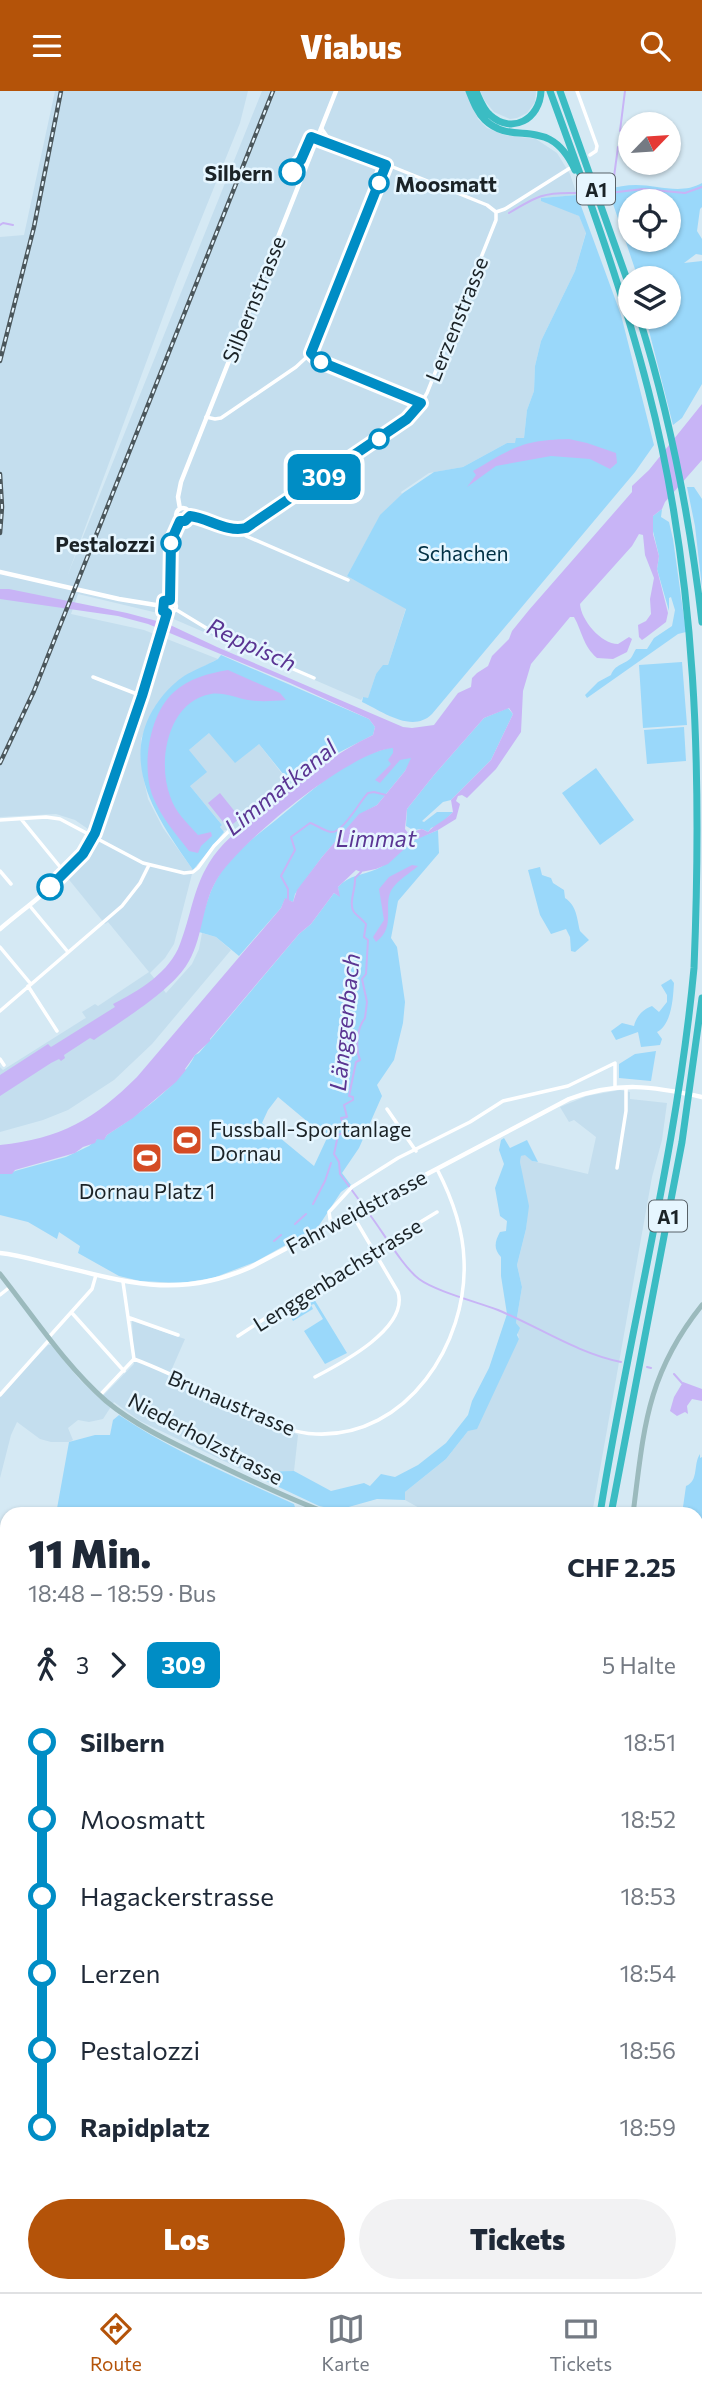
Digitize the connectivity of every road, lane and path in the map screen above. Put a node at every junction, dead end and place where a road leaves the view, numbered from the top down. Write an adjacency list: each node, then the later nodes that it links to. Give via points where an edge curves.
1 (337, 91): 8 (street, Silbernstrasse)
2 (469, 91): 13 (highway, via 490,124 542,136 562,149)
3 (541, 91): 7 (highway, via 535,113 513,124 491,116)
4 (550, 91): 13 (highway, A1)
5 (561, 91): 14 (highway, A1)
6 (577, 91): 9 (street, via 597,146)
7 (477, 92)
8 (322, 129): 10 (street, via 328,140); 18 (street, Silbernstrasse)
9 (590, 155)
10 (386, 165): 12 (street); 16 (street)
11 (570, 168): 12 (street)
12 (496, 212): 17 (street, Lerzenstrasse)
13 (601, 236): 33 (highway, A1, via 658,428 677,522 694,645)
14 (622, 266)
15 (642, 329): 29 (highway, via 686,511)
16 (311, 353): 17 (street, via 319,361); 18 (street, via 221,418)
17 (421, 403): 22 (street, Lerzenstrasse, via 371,445)
18 (206, 417): 19 (street, Silbernstrasse, via 179,489)
19 (180, 509): 20 (street); 21 (street, via 176,515)
20 (190, 516): 21 (street); 22 (street)
21 (180, 521): 25 (street, via 171,541)
22 (241, 530): 24 (street)
23 (0, 572): 26 (street)
24 (348, 580)
25 (170, 600): 26 (street); 27 (street)
26 (162, 605): 28 (street)
27 (175, 609): 28 (street); 31 (street, via 226,640)
28 (166, 616): 32 (street)
29 (702, 622)
30 (93, 677): 32 (street)
31 (314, 678)
32 (142, 696): 38 (street)
33 (701, 747): 34 (highway, A1)
34 (701, 767): 82 (highway, A1, via 699,904 683,1065)
35 (21, 819): 36 (street); 38 (street, via 60,820); 41 (street)
36 (0, 820)
37 (230, 830): 39 (street, via 193,872)
38 (93, 838): 39 (street); 41 (street)
39 (149, 865): 46 (street, via 125,903)
40 (0, 871): 42 (street)
41 (65, 873): 43 (street)
42 (11, 884)
43 (29, 905): 44 (street); 46 (street)
44 (0, 929)
45 (0, 947): 47 (street)
46 (68, 952): 47 (street)
47 (29, 985): 49 (street); 50 (street)
48 (702, 999): 83 (highway, A1, via 682,1142)
49 (0, 1011)
50 (57, 1031)
51 (0, 1059): 52 (street)
52 (4, 1065)
53 (615, 1086): 54 (street, Fahrweidstrasse); 57 (street, via 615,1063 568,1086 503,1101); 59 (street, Fahrweidstrasse, via 561,1103)
54 (626, 1086): 55 (street, Fahrweidstrasse); 58 (street)
55 (702, 1097)
56 (387, 1109): 57 (street)
57 (416, 1150): 62 (street, via 350,1188 329,1212)
58 (617, 1168)
59 (437, 1169): 61 (street, Fahrweidstrasse); 76 (street, Brunaustrasse, via 462,1237 462,1301 449,1343 428,1378 390,1413 349,1431 316,1434 288,1429)
60 (437, 1212): 63 (street, Lenggenbachstrasse)
61 (352, 1214): 62 (street, Fahrweidstrasse); 63 (street)
62 (331, 1225): 67 (street, Fahrweidstrasse, via 217,1280 166,1287)
63 (374, 1251): 74 (street, Lenggenbachstrasse); 78 (street, via 398,1292 400,1309 379,1335 352,1357)
64 (0, 1253): 66 (street, Fahrweidstrasse)
65 (0, 1274): 68 (main road, Niederholzstrasse)
66 (96, 1275): 67 (street, Fahrweidstrasse); 71 (street, via 92,1289)
67 (123, 1282): 72 (street)
68 (10, 1287): 69 (street); 75 (main road, Niederholzstrasse)
69 (0, 1295)
70 (702, 1305): 84 (main road, via 674,1344 656,1382)
71 (72, 1313): 75 (street); 77 (street)
72 (130, 1318): 73 (street); 76 (street)
73 (178, 1335)
74 (238, 1336)
75 (49, 1338): 79 (street); 80 (main road, Niederholzstrasse)
76 (134, 1359): 77 (street)
77 (124, 1371): 80 (street)
78 (315, 1377)
79 (0, 1395)
80 (100, 1395): 81 (main road, Niederholzstrasse, via 152,1432)
81 (313, 1507)
82 (601, 1507)
83 (612, 1507)
84 (634, 1507)

